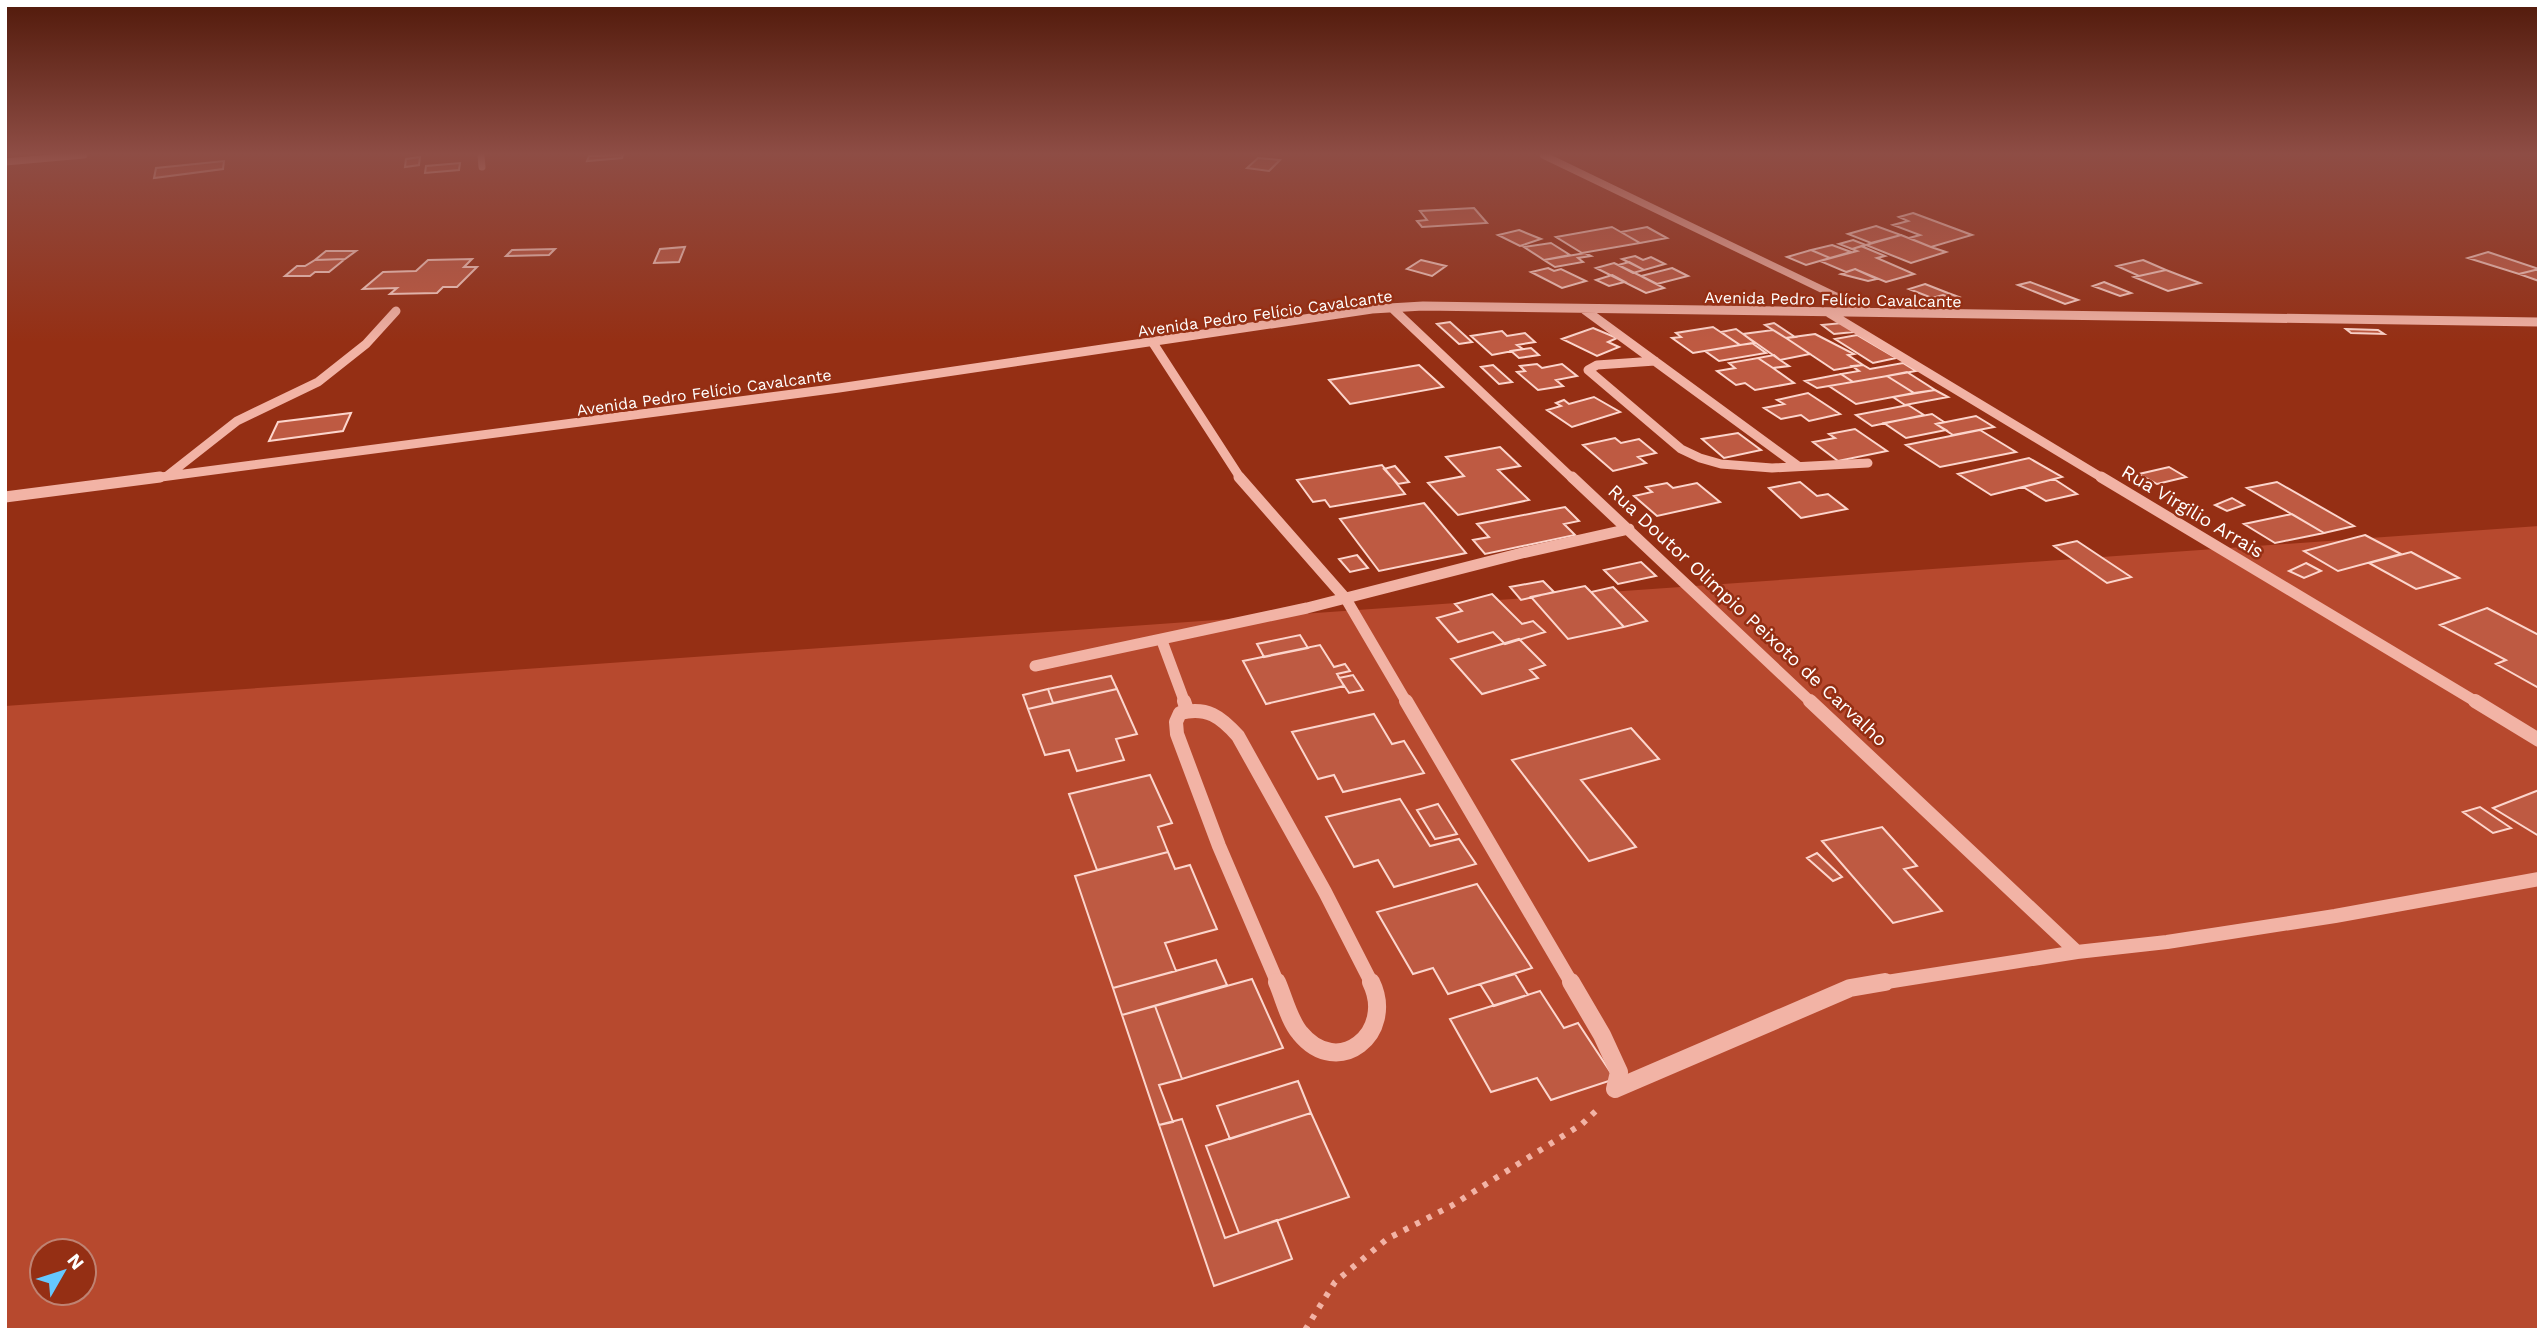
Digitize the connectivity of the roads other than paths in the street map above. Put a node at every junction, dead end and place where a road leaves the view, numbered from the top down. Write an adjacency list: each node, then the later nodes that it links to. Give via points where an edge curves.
1 (1673, 217): 6 (street)
2 (1392, 308): 3 (street, Avenida Pedro Felício Cavalcante); 8 (street, Avenida Pedro Felício Cavalcante); 14 (street, Rua Doutor Olimpio Peixoto de Carvalho)
3 (1585, 310): 5 (street, Avenida Pedro Felício Cavalcante); 9 (street)
4 (396, 311): 12 (street, via 366,344 318,382 237,421)
5 (1829, 313): 6 (street, Avenida Pedro Felício Cavalcante); 19 (street, Rua Virgilio Arrais)
6 (1874, 314): 7 (street, Avenida Pedro Felício Cavalcante)
7 (2539, 322)
8 (1153, 343): 12 (street, Avenida Pedro Felício Cavalcante); 15 (street, via 1236,472)
9 (1655, 361): 11 (street); 11 (street, via 1597,365 1588,370 1698,459 1721,466)
10 (1868, 463): 11 (street)
11 (1798, 466)
12 (167, 476): 13 (street, Avenida Pedro Felício Cavalcante)
13 (5, 497)
14 (1629, 529): 15 (street, via 1546,545); 21 (street, Rua Doutor Olimpio Peixoto de Carvalho)
15 (1346, 598): 16 (street); 21 (street, via 1602,1035 1619,1072 1615,1089 1850,988)
16 (1162, 640): 17 (street); 18 (street)
17 (1035, 666)
18 (1187, 710): 18 (street, via 1177,719 1180,743 1292,1019 1314,1047 1329,1053 1345,1052 1372,1032 1378,1015 1374,989 1232,727 1211,712)
19 (2539, 740)
20 (2539, 878): 21 (street, via 2335,916)
21 (2077, 952)

